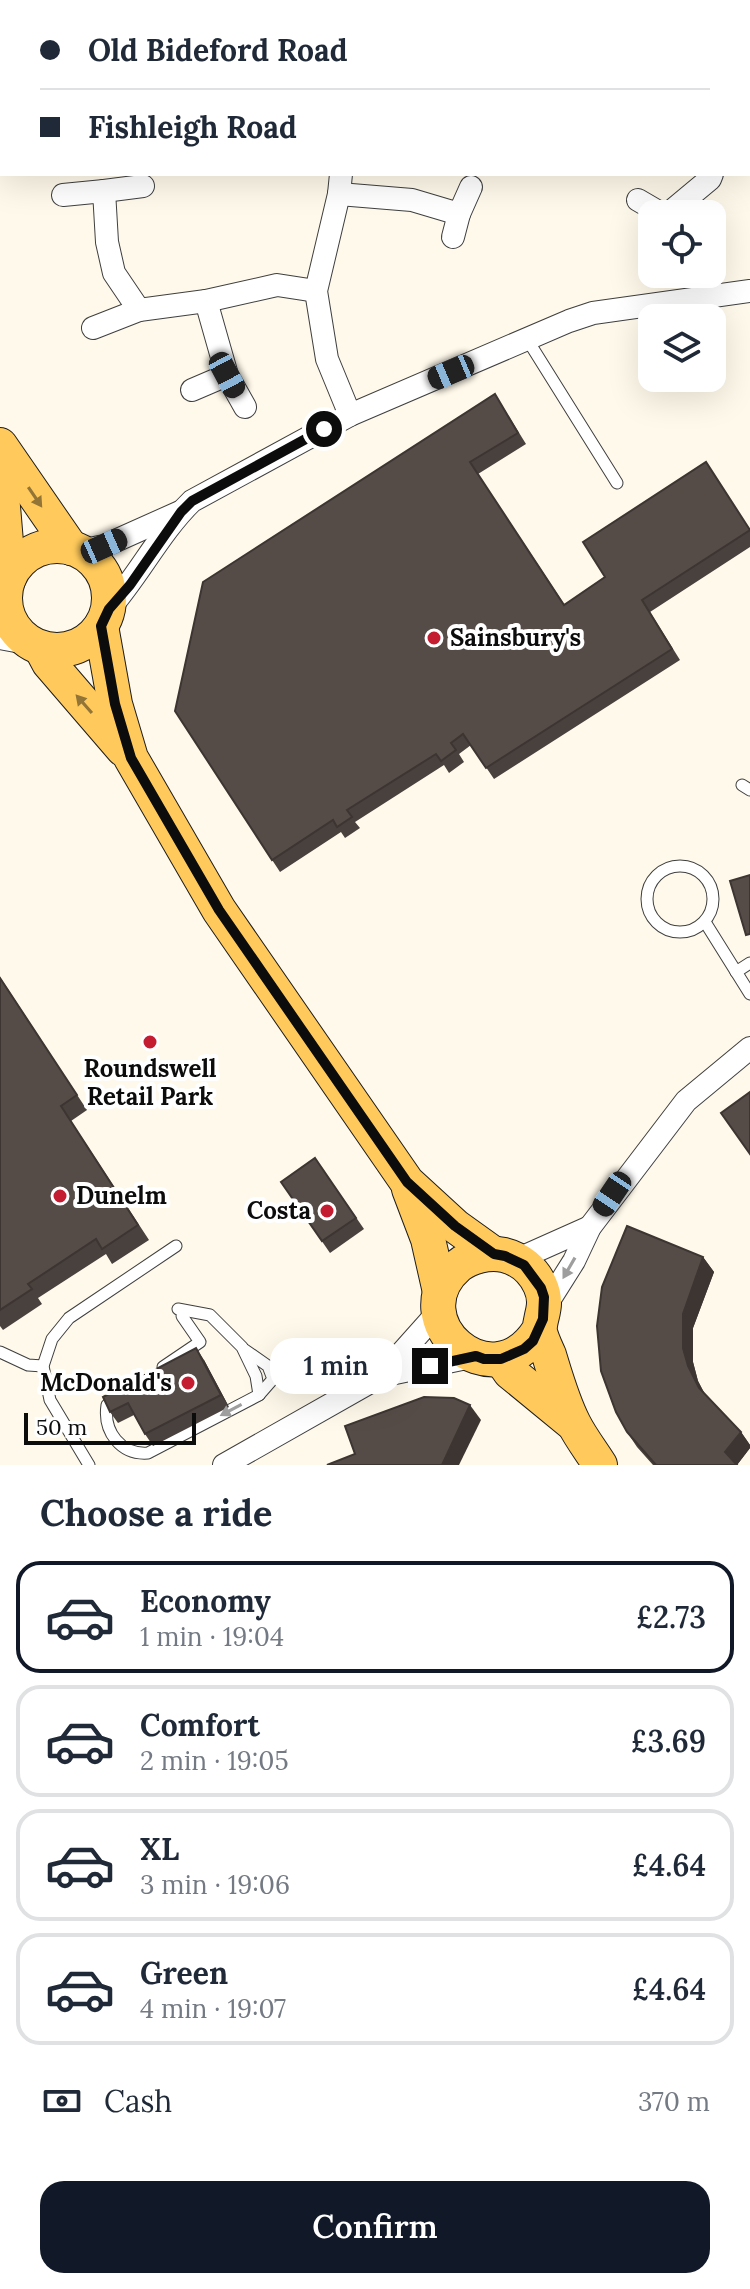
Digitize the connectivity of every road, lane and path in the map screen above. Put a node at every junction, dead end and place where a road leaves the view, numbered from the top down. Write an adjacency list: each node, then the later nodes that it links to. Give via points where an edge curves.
1 (711, 176): 7 (street)
2 (340, 184): 8 (street); 10 (street)
3 (143, 186): 5 (street)
4 (471, 187): 8 (street)
5 (104, 191): 6 (street); 13 (street, via 114,273)
6 (63, 195)
7 (685, 200)
8 (459, 214): 9 (street)
9 (453, 237)
10 (316, 291): 12 (street, via 277,285); 19 (street, via 327,359)
11 (750, 291): 15 (street, via 593,313)
12 (206, 301): 13 (street); 16 (street)
13 (139, 310): 14 (street)
14 (93, 328)
15 (527, 339): 19 (street); 22 (lane)
16 (227, 375): 17 (street); 18 (street)
17 (192, 390)
18 (245, 407)
19 (350, 415): 23 (street, via 192,501)
20 (0, 445): 24 (main road, one-way to 24)
21 (0, 471): 25 (main road)
22 (617, 483)
23 (181, 512): 24 (street, via 104,546); 26 (street)
24 (76, 549): 25 (main road, via 52,546 34,551); 26 (main road, via 100,569 109,588)
25 (6, 582): 27 (main road, via 7,614)
26 (105, 617): 27 (main road, via 90,639 75,647 58,650); 28 (main road, via 115,704)
27 (23, 641): 28 (main road, one-way to 27, via 49,663)
28 (131, 758): 34 (main road, via 227,921)
29 (705, 922): 29 (lane, via 681,932 657,923 646,900 655,876 679,865 703,874 714,897); 31 (lane)
30 (750, 963): 31 (lane)
31 (736, 972): 32 (lane)
32 (750, 994)
33 (750, 1048): 35 (street, via 686,1101)
34 (407, 1182): 37 (main road, via 455,1226); 38 (main road, via 428,1239)
35 (590, 1227): 37 (street); 39 (street, one-way to 39)
36 (176, 1246): 42 (lane, via 69,1318 52,1339)
37 (505, 1257): 38 (main road, via 477,1256 461,1264 448,1276); 39 (main road, via 537,1279)
38 (440, 1302): 41 (main road, via 444,1330 453,1344 467,1354); 44 (street)
39 (542, 1318): 41 (main road, via 524,1349); 46 (main road)
40 (0, 1352): 42 (lane)
41 (489, 1358): 44 (street); 46 (main road)
42 (43, 1366): 47 (lane, via 50,1400)
43 (154, 1373): 45 (lane, one-way to 45, via 200,1342 180,1313 210,1315 242,1347 259,1395 137,1454 121,1448 106,1413 107,1405)
44 (381, 1376): 48 (street)
45 (131, 1389)
46 (574, 1425): 49 (main road)
47 (89, 1465)
48 (226, 1465)
49 (600, 1465)

